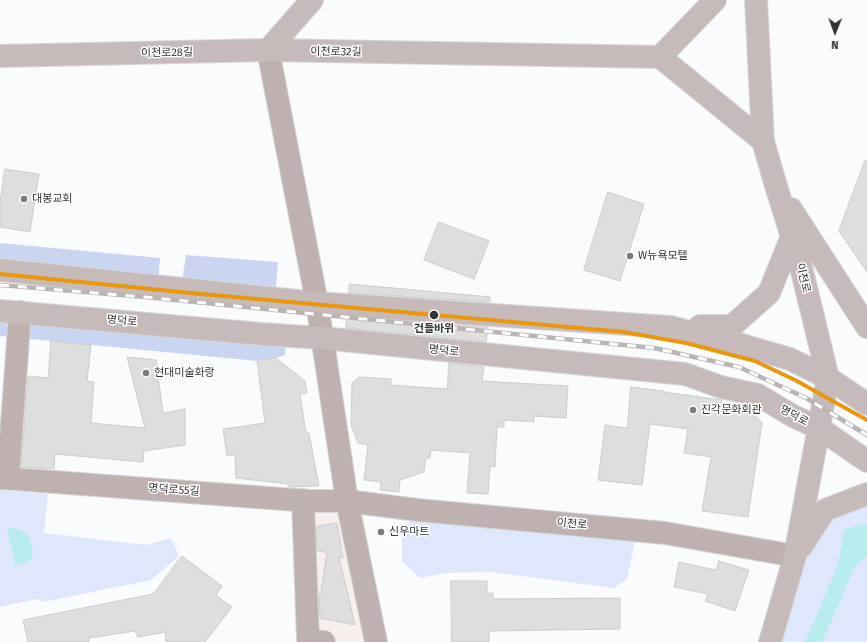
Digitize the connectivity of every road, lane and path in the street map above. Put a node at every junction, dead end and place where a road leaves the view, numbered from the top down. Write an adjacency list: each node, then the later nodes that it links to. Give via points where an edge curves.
1 (312, 0): 4 (main road)
2 (715, 0): 6 (main road)
3 (756, 0): 7 (main road, 이천로)
4 (268, 50): 5 (main road, 이천로28길); 6 (main road, 이천로32길); 11 (street)
5 (0, 56)
6 (660, 57): 7 (main road)
7 (763, 141): 8 (main road, 이천로)
8 (776, 186): 9 (main road, 이천로); 14 (main road)
9 (792, 236): 13 (main road, via 769,293 732,326); 16 (main road, 이천로)
10 (0, 270): 11 (main road)
11 (317, 303): 13 (main road); 15 (street)
12 (10, 311): 15 (main road, 명덕로); 20 (street)
13 (670, 327): 16 (main road, via 790,359)
14 (867, 327)
15 (322, 338): 18 (main road, 명덕로, via 685,374 721,387 758,395); 23 (street)
16 (828, 378): 17 (main road); 18 (main road, 이천로)
17 (867, 404)
18 (819, 428): 19 (main road, 명덕로); 24 (main road, 이천로)
19 (867, 461)
20 (4, 478): 22 (street, 명덕로55길)
21 (867, 494): 24 (main road, via 825,510)
22 (303, 500): 23 (street, 명덕로55길); 25 (street, via 308,640)
23 (347, 501): 24 (street, 이천로, via 665,533); 26 (street)
24 (795, 556): 27 (main road, 이천로)
25 (324, 642)
26 (376, 642)
27 (770, 642)

